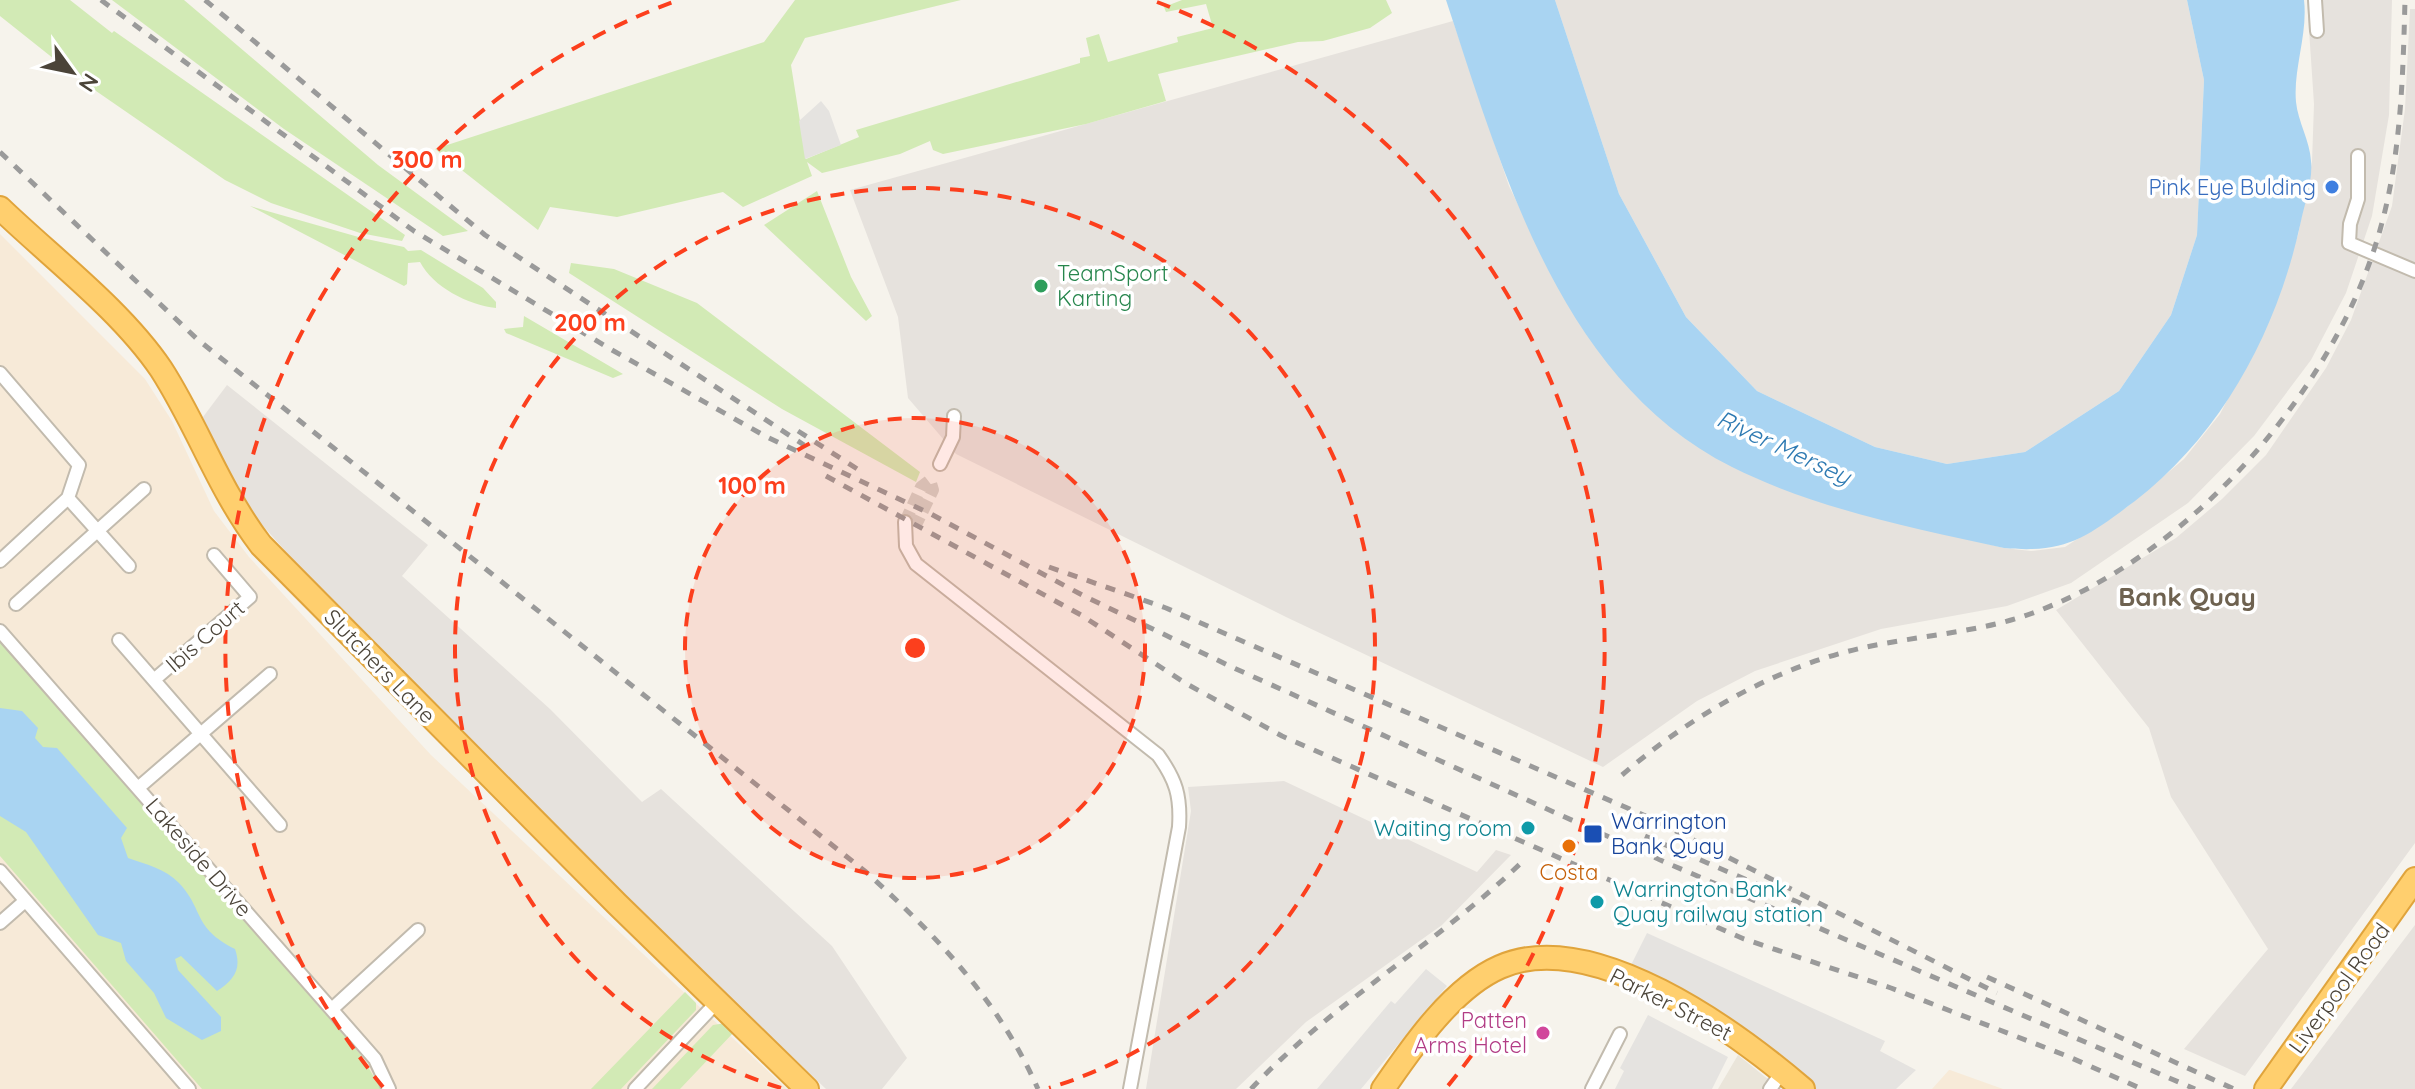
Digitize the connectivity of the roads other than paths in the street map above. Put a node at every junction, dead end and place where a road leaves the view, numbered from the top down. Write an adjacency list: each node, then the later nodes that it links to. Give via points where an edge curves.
1 (2315, 0): 2 (street)
2 (2317, 31)
3 (2358, 156): 5 (street, via 2358,199 2349,243)
4 (0, 208): 29 (highway, Slutchers Lane, via 142,345 174,391 221,488 261,545)
5 (2415, 271)
6 (0, 373): 10 (street, via 79,465)
7 (954, 416): 8 (street, via 953,437)
8 (940, 464)
9 (144, 489): 12 (street)
10 (68, 498): 12 (street); 14 (street)
11 (909, 528): 37 (street, via 906,546 916,564 1158,755 1176,780 1179,827)
12 (96, 530): 15 (street); 16 (street)
13 (214, 555): 20 (street, Ibis Court, via 250,597)
14 (0, 561)
15 (129, 566)
16 (16, 604)
17 (0, 631): 22 (street, Lakeside Drive)
18 (119, 640): 20 (street, Ibis Court)
19 (270, 674): 21 (street)
20 (155, 679): 21 (street, Ibis Court)
21 (202, 733): 22 (street); 23 (street, Ibis Court)
22 (138, 788): 30 (street, Lakeside Drive)
23 (280, 825)
24 (0, 871): 26 (street)
25 (2413, 879): 41 (highway, Liverpool Road)
26 (25, 901): 27 (street); 33 (street)
27 (0, 923)
28 (418, 930): 30 (street)
29 (717, 1002): 35 (street); 36 (highway, Slutchers Lane)
30 (332, 1009): 34 (street, Lakeside Drive, via 375,1059)
31 (1620, 1034): 39 (street)
32 (1776, 1080): 38 (highway, Parker Street, via 1757,1051 1695,1011 1599,967 1536,957 1511,962 1480,978 1444,1013); 40 (highway, Parker Street)
33 (189, 1089)
34 (389, 1089)
35 (635, 1089)
36 (807, 1089)
37 (1130, 1089)
38 (1383, 1089)
39 (1592, 1089)
40 (1803, 1089)
41 (2266, 1089)

